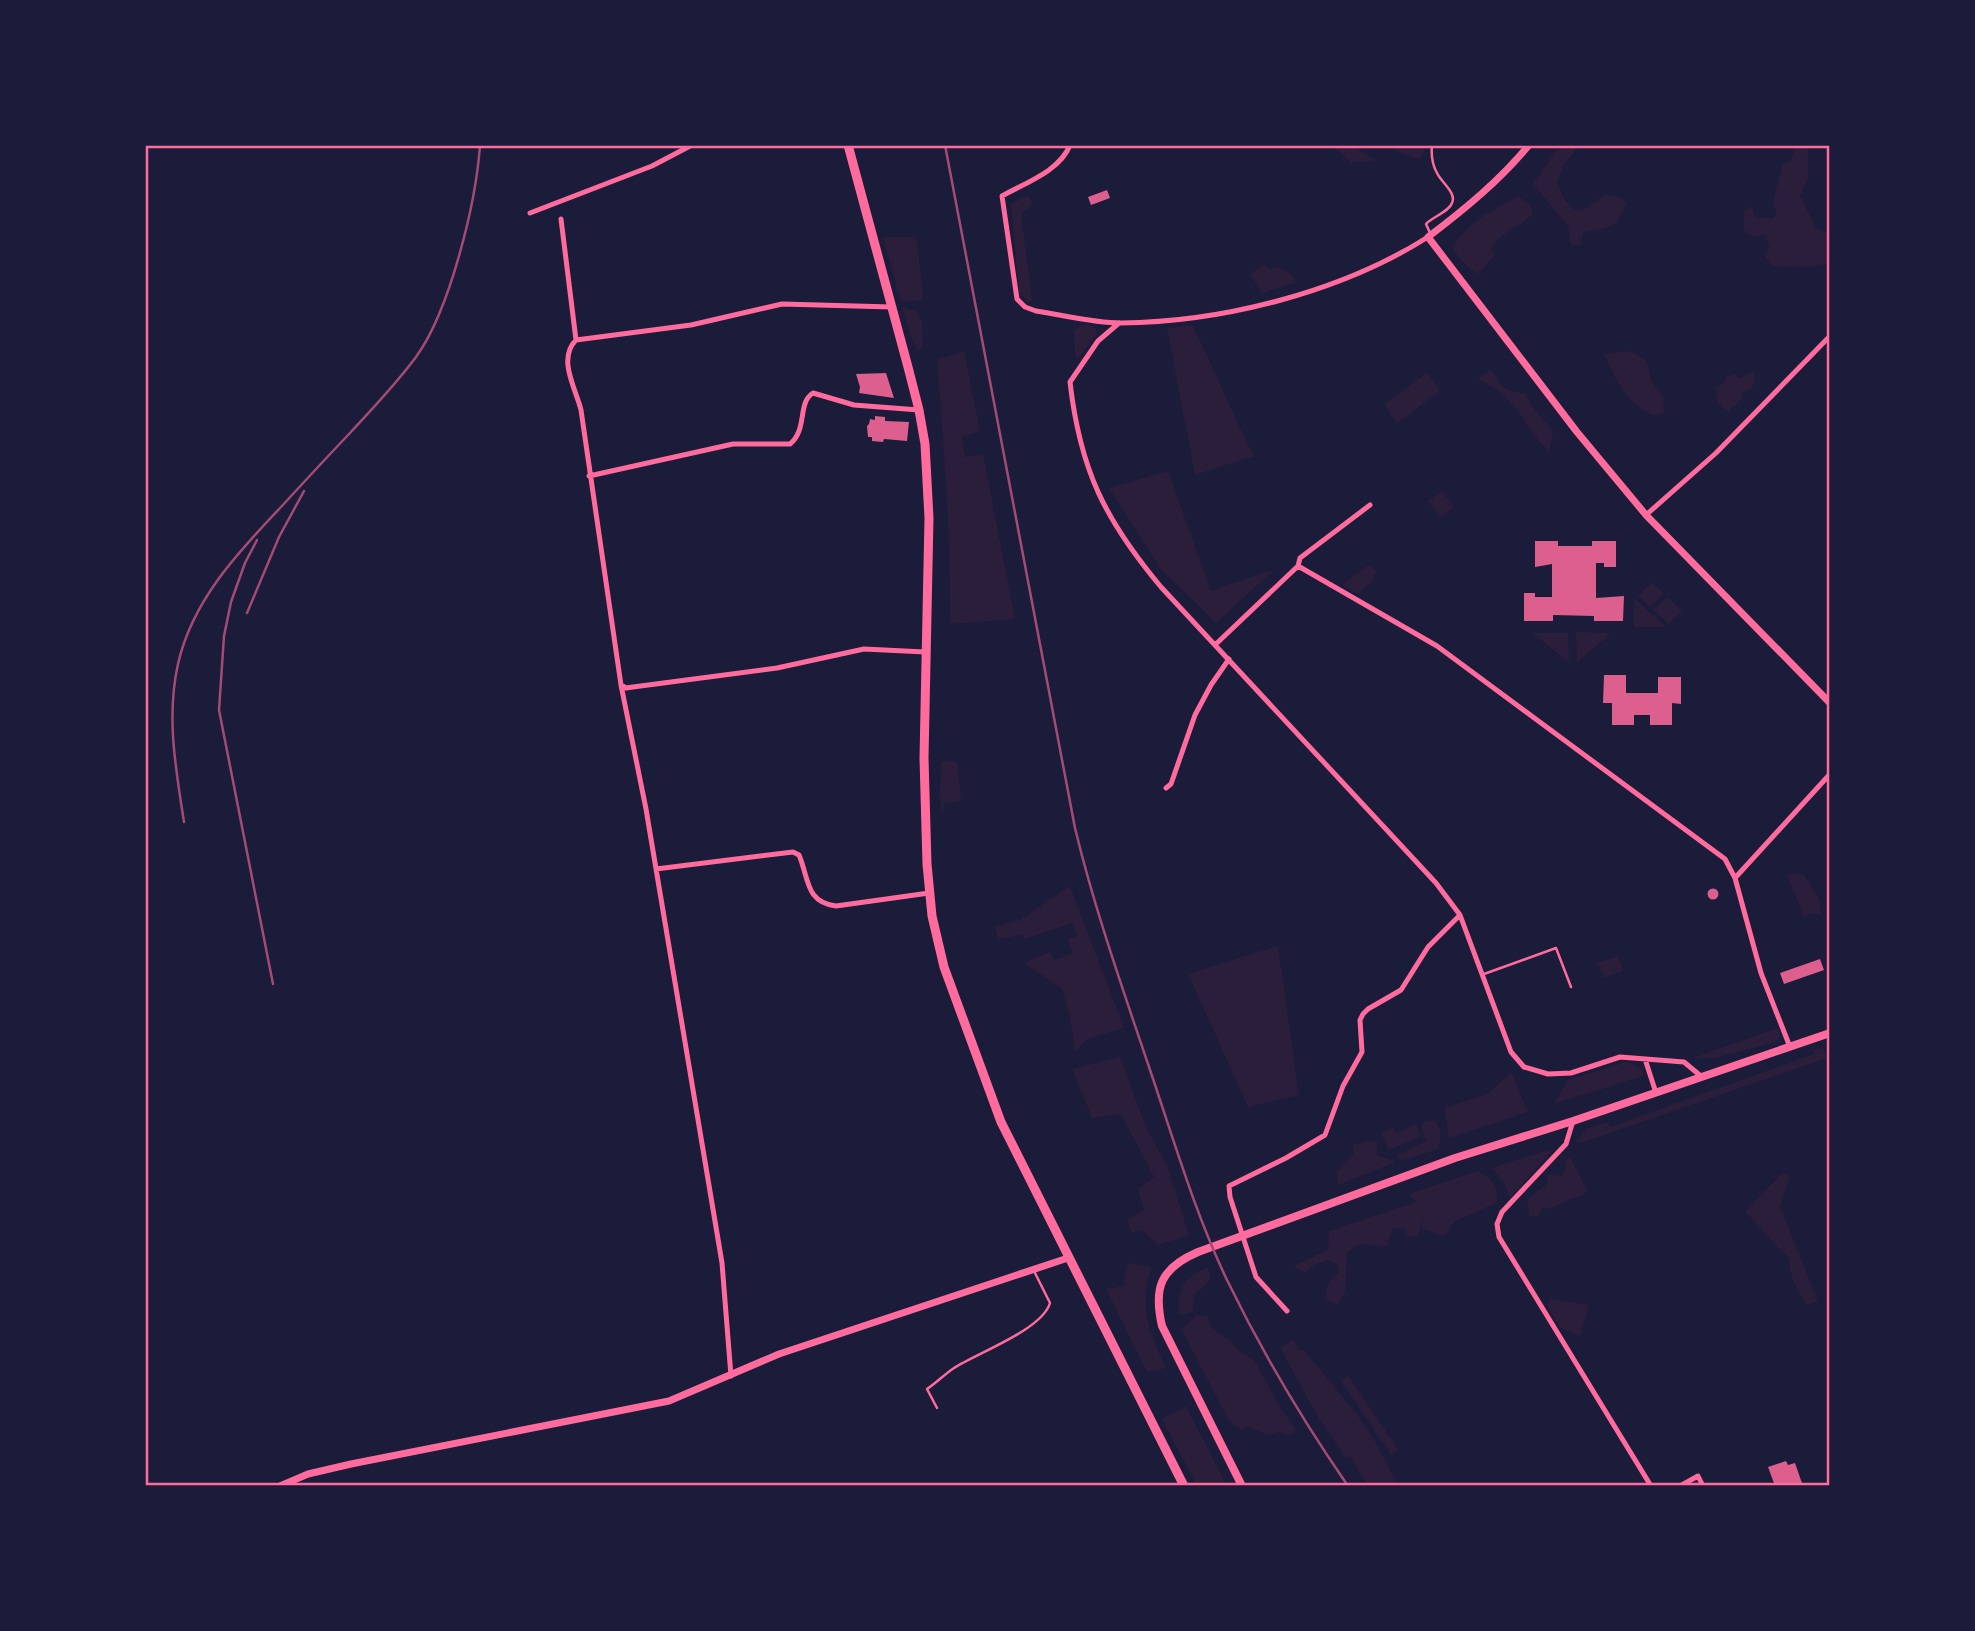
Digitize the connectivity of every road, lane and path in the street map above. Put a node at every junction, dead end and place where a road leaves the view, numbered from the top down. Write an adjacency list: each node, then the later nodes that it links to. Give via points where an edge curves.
1 (692, 145): 6 (street, via 624,178)
2 (848, 145): 9 (main road)
3 (1070, 145): 10 (street, via 1053,167 1002,196 1017,299 1030,309)
4 (1432, 145): 8 (lane, via 1437,174 1453,198 1451,205 1428,221)
5 (1529, 145): 8 (street, via 1481,196)
6 (530, 213)
7 (561, 219): 12 (street)
8 (1429, 236): 10 (street, via 1371,268 1294,297 1211,314); 16 (street, via 1577,432)
9 (892, 307): 12 (street, via 782,304 691,325); 13 (main road)
10 (1119, 323): 18 (street, via 1098,341 1070,382 1085,461 1097,494 1128,544 1161,587)
11 (1830, 336): 16 (street, via 1716,453)
12 (576, 340): 14 (street, via 568,360 581,410)
13 (919, 410): 14 (street, via 854,405 813,393 805,400 799,433 790,444 733,444); 19 (main road, via 929,518)
14 (589, 476): 21 (street)
15 (1370, 505): 17 (street, via 1300,558)
16 (1646, 515): 22 (street)
17 (1298, 566): 18 (street); 26 (street, via 1437,646 1725,859)
18 (1216, 644): 20 (street)
19 (925, 652): 21 (street, via 864,649 777,668 626,688); 27 (main road)
20 (1229, 659): 24 (street, via 1195,715); 28 (street, via 1436,883)
21 (621, 685): 25 (street)
22 (1830, 703)
23 (1830, 774): 26 (street)
24 (1166, 788)
25 (656, 869): 27 (street, via 793,852 799,855 812,894 826,905); 40 (street, via 722,1263)
26 (1735, 878): 32 (street, via 1762,973)
27 (929, 893): 37 (main road, via 944,967 981,1074)
28 (1460, 915): 29 (street); 39 (street, via 1428,947 1401,989 1363,1014 1363,1052 1343,1086 1325,1135 1229,1186 1256,1277)
29 (1484, 974): 30 (lane, via 1556,948); 33 (street, via 1511,1052 1524,1067 1548,1074 1571,1073 1620,1057)
30 (1570, 987)
31 (1830, 1033): 32 (main road)
32 (1790, 1046): 34 (main road)
33 (1645, 1059): 34 (street, via 1684,1062); 35 (street)
34 (1702, 1077): 35 (main road)
35 (1656, 1093): 36 (main road)
36 (1573, 1121): 44 (main road, via 1455,1157 1198,1252 1172,1266 1159,1292 1162,1326); 45 (street, via 1566,1144 1502,1212 1497,1224 1499,1237)
37 (1069, 1258): 38 (street); 43 (main road)
38 (1034, 1271): 40 (street, via 779,1354); 41 (lane, via 1050,1303 1048,1309 1033,1324 952,1369 927,1389)
39 (1287, 1311)
40 (731, 1376): 42 (street, via 669,1401 351,1464)
41 (937, 1408)
42 (280, 1486)
43 (1184, 1486)
44 (1242, 1486)
45 (1651, 1486)
46 (1680, 1486): 47 (street, via 1698,1476)
47 (1703, 1486)

